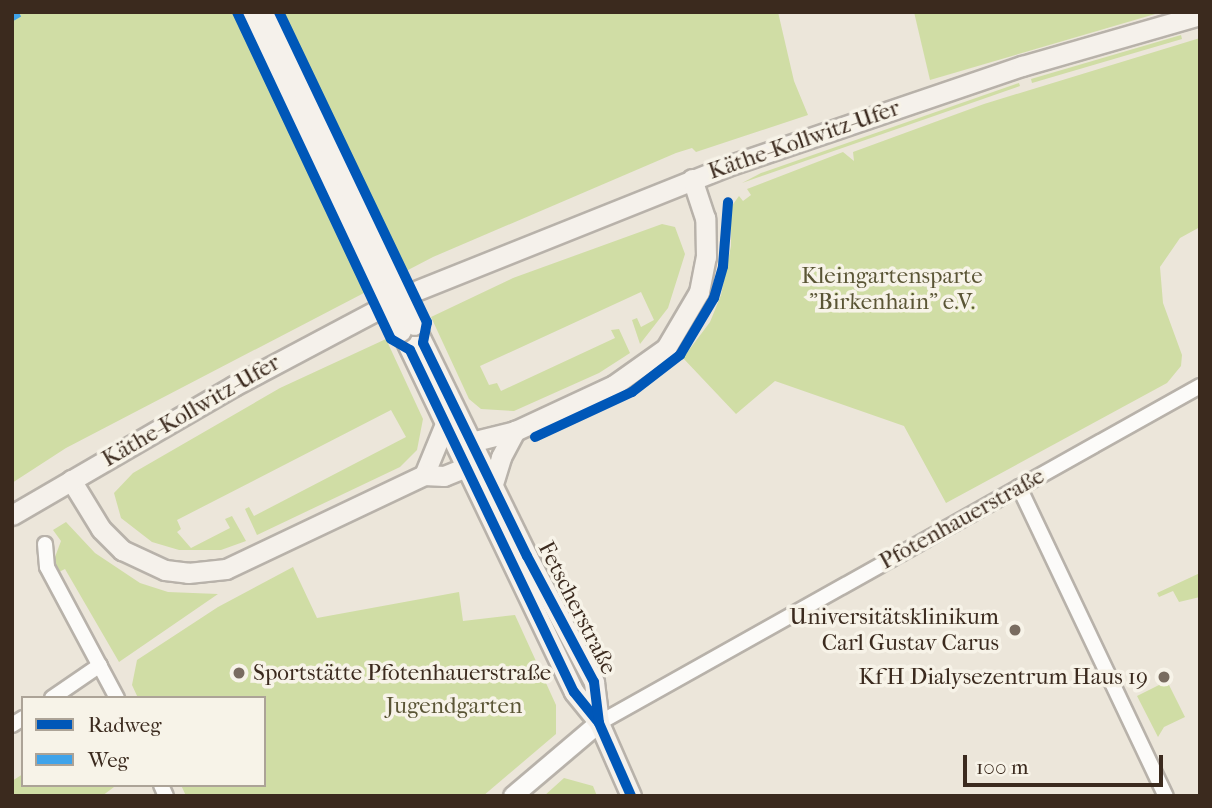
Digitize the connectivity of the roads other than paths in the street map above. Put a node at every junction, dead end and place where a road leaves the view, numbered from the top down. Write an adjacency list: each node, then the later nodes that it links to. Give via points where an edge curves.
1 (250, 12): 7 (main road, bridge)
2 (266, 12): 7 (main road, bridge)
3 (1200, 15): 4 (main road, Käthe-Kollwitz-Ufer, via 1022,66)
4 (692, 179): 5 (main road, Käthe-Kollwitz-Ufer); 10 (main road, via 705,218 706,257 699,292 666,348 636,371)
5 (418, 290)
6 (373, 312): 14 (main road, Käthe-Kollwitz-Ufer)
7 (408, 328): 9 (main road, Fetscherstraße); 11 (main road, Fetscherstraße)
8 (1200, 386): 16 (street, Pfotenhauerstraße)
9 (445, 424): 12 (main road, Fetscherstraße); 13 (main road)
10 (515, 431): 11 (main road); 15 (main road)
11 (471, 442): 15 (main road, Fetscherstraße)
12 (464, 468): 13 (main road, via 444,476); 22 (main road, Fetscherstraße, via 574,692)
13 (424, 475): 14 (main road, via 226,569 188,573 165,570 122,550 101,529)
14 (71, 480): 17 (main road, Käthe-Kollwitz-Ufer)
15 (492, 487): 22 (main road, Fetscherstraße, via 594,682)
16 (1019, 487): 22 (street, Pfotenhauerstraße); 25 (street)
17 (12, 515)
18 (45, 544): 19 (street, via 47,567)
19 (100, 665): 20 (street); 21 (street)
20 (55, 696)
21 (116, 696)
22 (600, 723): 23 (street); 24 (main road)
23 (513, 796)
24 (631, 796)
25 (1166, 796)

